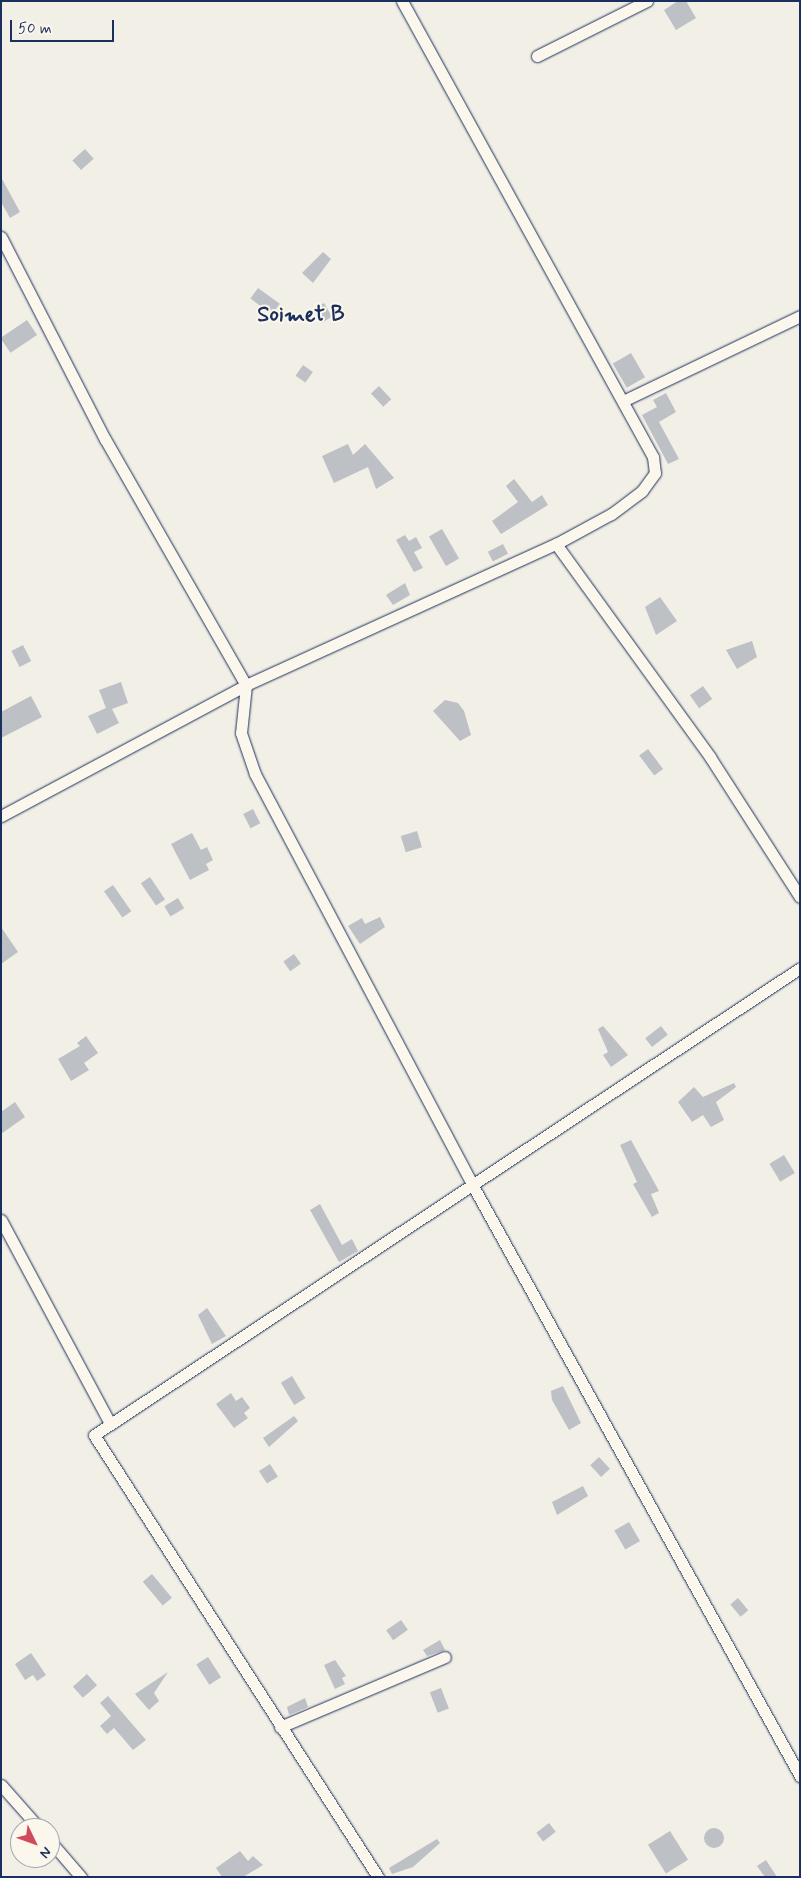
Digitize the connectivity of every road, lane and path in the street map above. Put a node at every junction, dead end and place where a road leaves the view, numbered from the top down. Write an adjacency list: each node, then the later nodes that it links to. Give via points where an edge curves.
1 (402, 1): 6 (street)
2 (647, 1): 3 (street)
3 (537, 56)
4 (1, 236): 8 (street, via 105,439)
5 (800, 316): 6 (street)
6 (625, 400): 7 (street, via 653,457 655,473 642,491 611,514)
7 (556, 544): 8 (street); 10 (street, via 710,758)
8 (246, 686): 9 (street); 12 (street, via 241,733 254,774)
9 (1, 816)
10 (800, 897)
11 (800, 968): 12 (street)
12 (473, 1186): 14 (street); 17 (street)
13 (1, 1220): 14 (street)
14 (109, 1421): 16 (street, via 94,1435)
15 (445, 1657): 16 (street)
16 (280, 1727): 22 (street)
17 (800, 1776)
18 (1, 1785): 19 (street)
19 (29, 1818)
20 (60, 1853): 21 (street)
21 (81, 1877)
22 (378, 1877)

